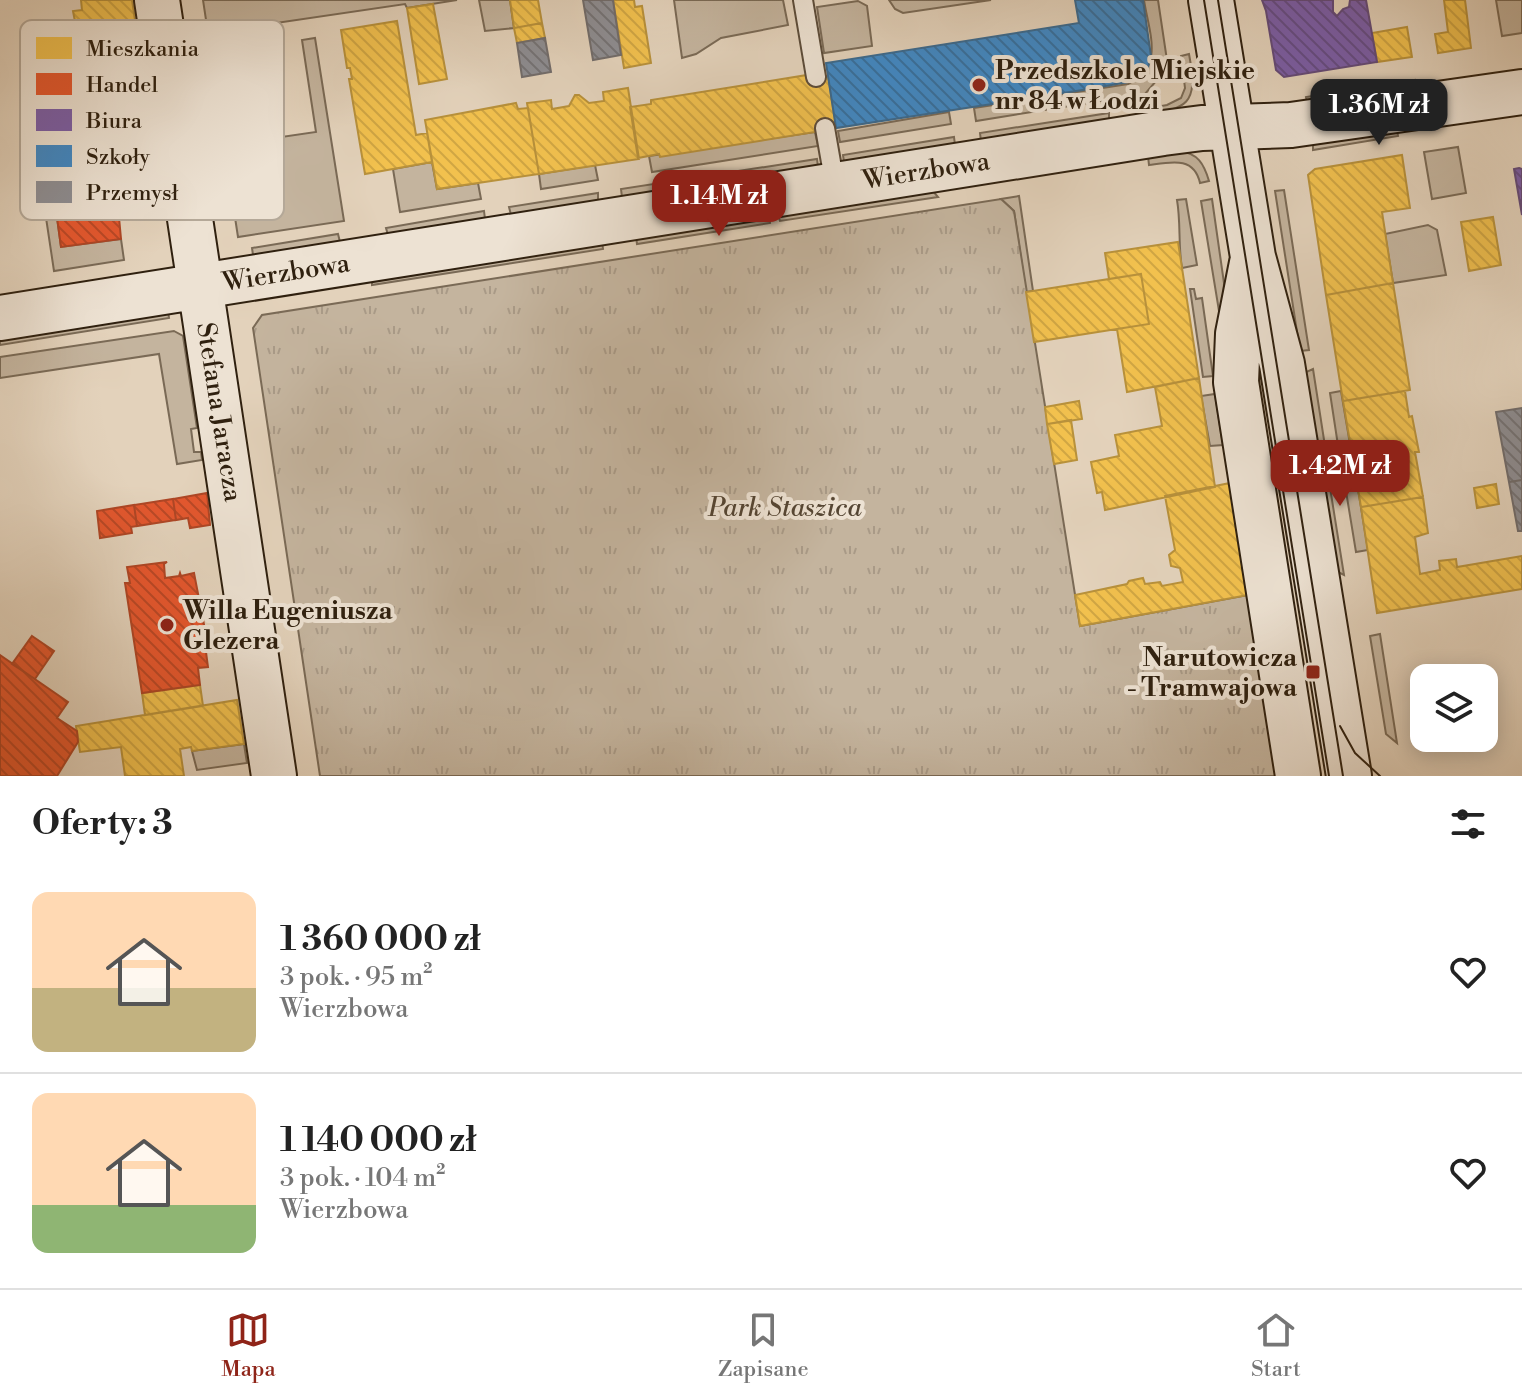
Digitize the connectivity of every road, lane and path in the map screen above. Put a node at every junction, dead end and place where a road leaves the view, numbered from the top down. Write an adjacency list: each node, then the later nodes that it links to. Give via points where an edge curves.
1 (157, 0): 4 (street, Stefana Jaracza)
2 (803, 0): 5 (lane)
3 (1211, 0): 8 (street)
4 (160, 20)
5 (816, 77)
6 (1522, 92): 8 (street, Wierzbowa, via 1291,125)
7 (825, 128): 9 (lane)
8 (1231, 128): 9 (street, Wierzbowa, via 1163,133); 11 (street)
9 (835, 185): 12 (street, Wierzbowa)
10 (191, 220): 12 (street, Stefana Jaracza)
11 (1253, 257): 15 (street, via 1238,334 1236,382); 16 (street, via 1282,364)
12 (201, 285): 13 (street, Wierzbowa); 14 (street, Stefana Jaracza)
13 (0, 318)
14 (274, 776)
15 (1298, 776)
16 (1349, 776)

